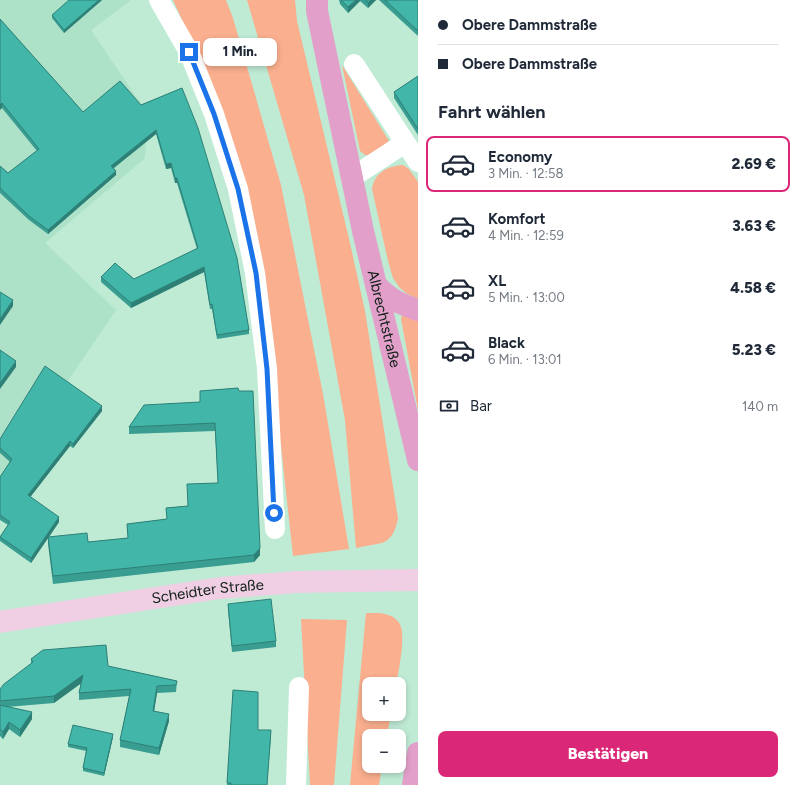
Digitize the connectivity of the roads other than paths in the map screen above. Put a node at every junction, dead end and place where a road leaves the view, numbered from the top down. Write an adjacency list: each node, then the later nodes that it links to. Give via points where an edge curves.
1 (159, 0): 10 (street, via 189,52 214,114 238,189 256,273 267,369)
2 (317, 0): 6 (main road, Albrechtstraße, via 317,11)
3 (354, 64): 4 (street)
4 (406, 143): 5 (street); 6 (street)
5 (418, 162)
6 (351, 178): 7 (main road, Albrechtstraße)
7 (376, 285): 8 (main road, via 400,304); 9 (main road, Albrechtstraße)
8 (418, 310)
9 (418, 460)
10 (275, 529)
11 (418, 580): 12 (street, Scheidter Straße, via 296,582 202,590)
12 (0, 622)
13 (299, 687): 15 (street)
14 (418, 753): 16 (main road)
15 (296, 785)
16 (412, 785)

